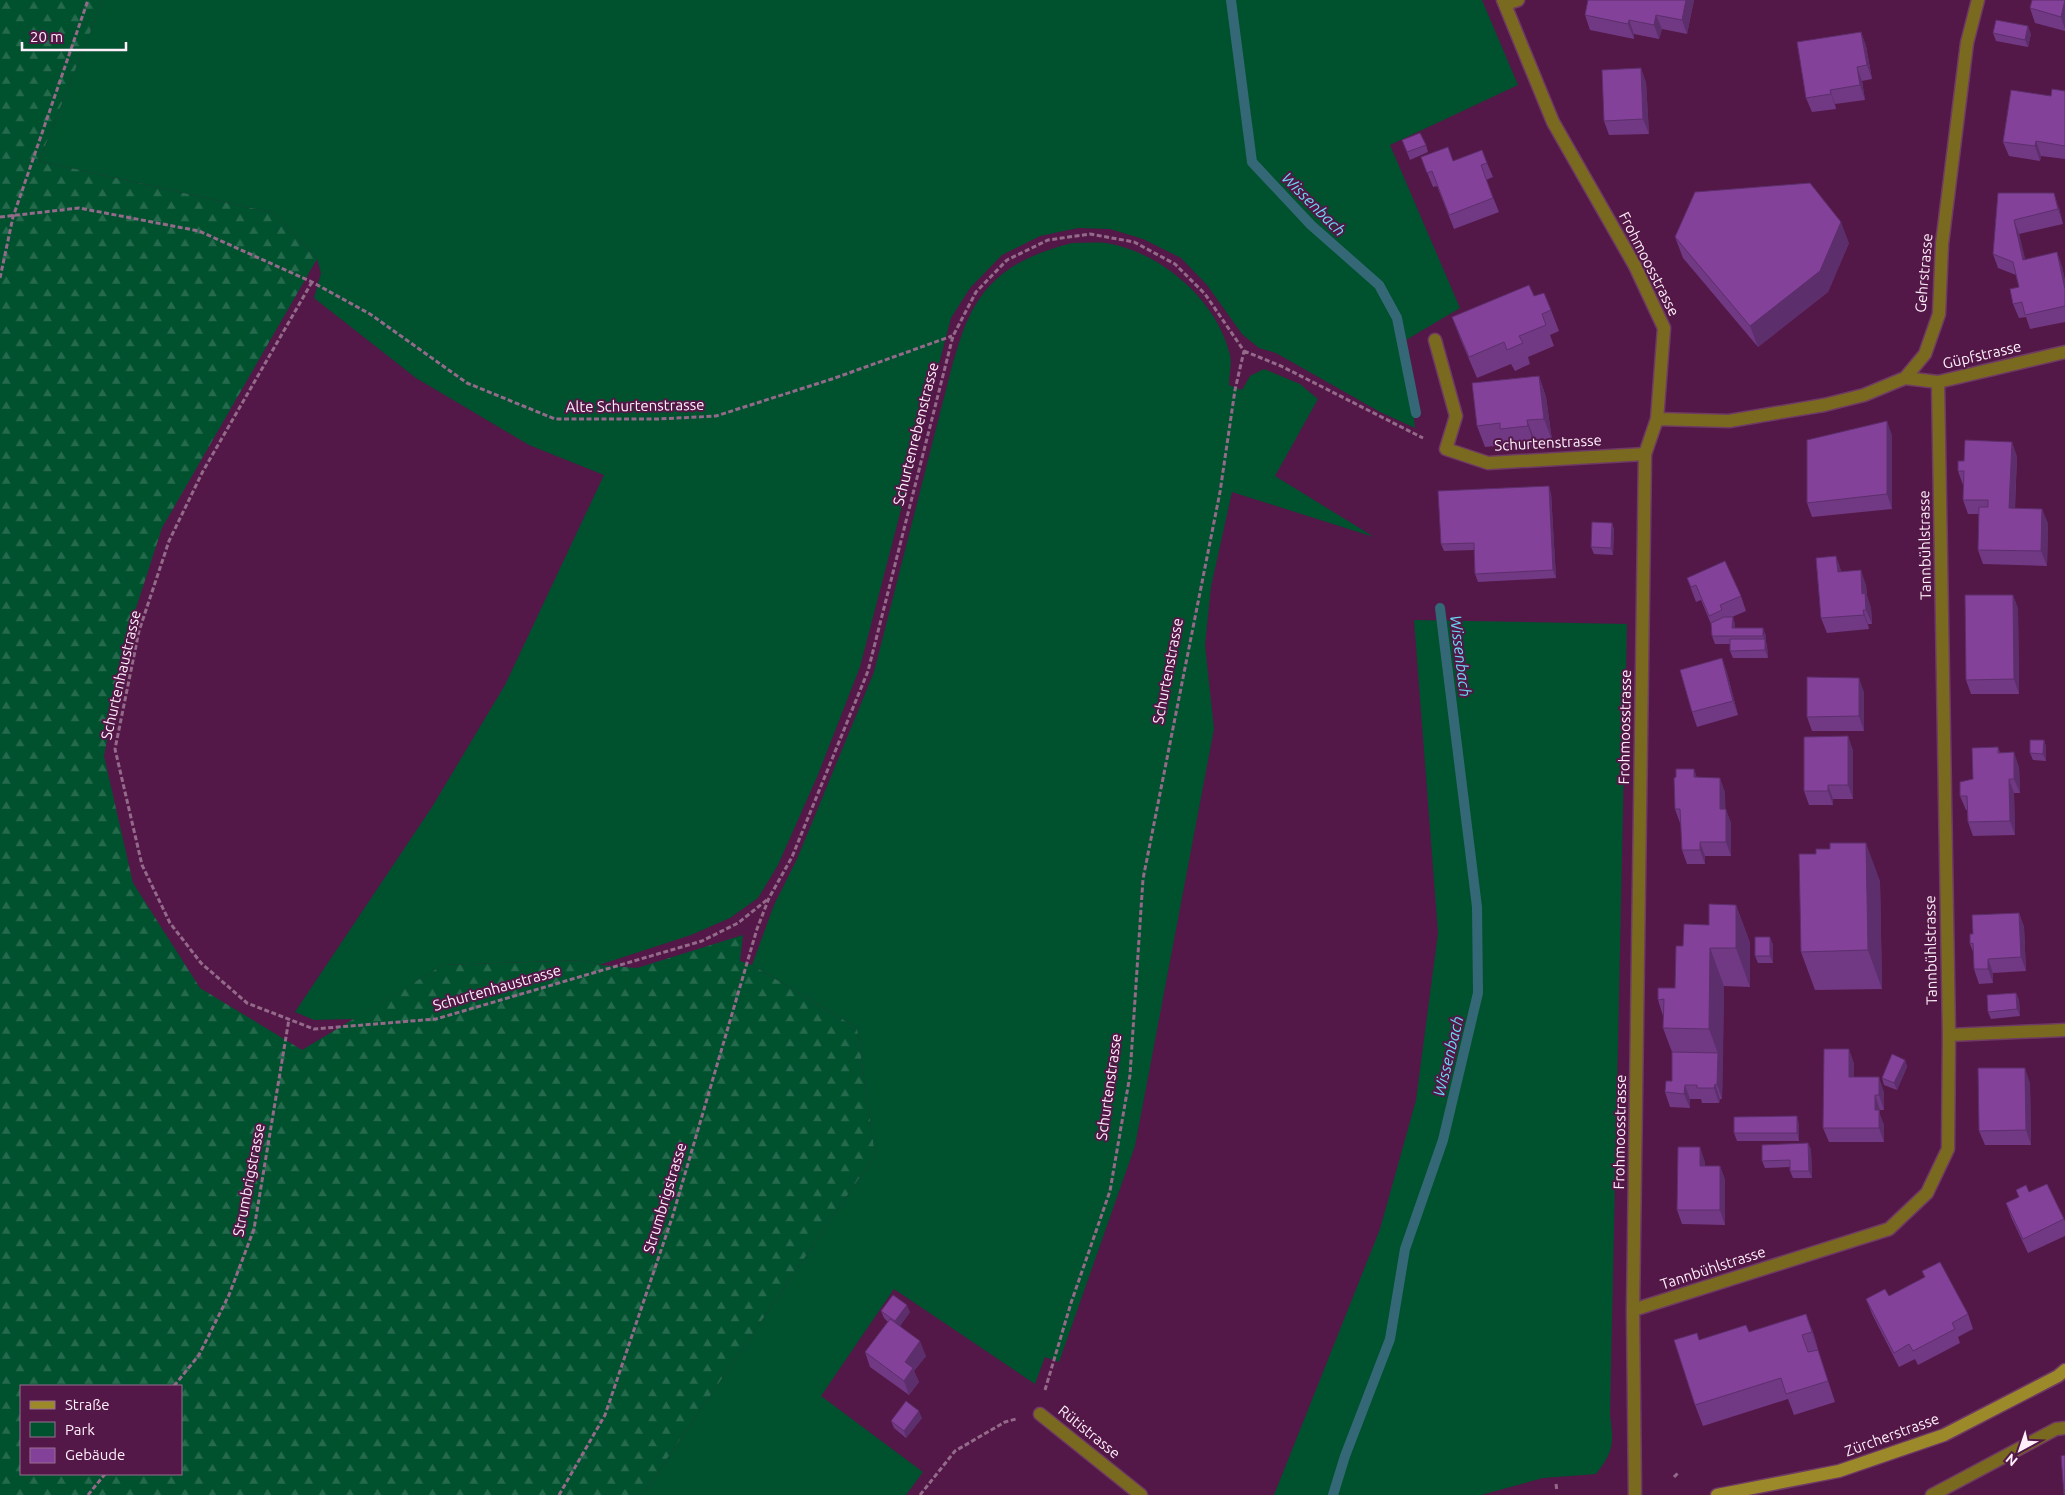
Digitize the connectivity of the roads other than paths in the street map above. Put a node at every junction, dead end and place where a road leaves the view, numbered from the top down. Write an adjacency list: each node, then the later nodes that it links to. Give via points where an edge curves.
1 (1518, 0): 3 (street)
2 (1978, 0): 6 (street, Gehrstrasse, via 1966,53 1942,244 1939,314 1925,354)
3 (1504, 2): 8 (street, Frohmoosstrasse, via 1552,122 1635,266 1664,328)
4 (1435, 340): 9 (street, Schurtenstrasse, via 1456,416 1446,450 1488,463)
5 (2065, 352): 7 (street, Güpfstrasse)
6 (1905, 378): 7 (street, Güpfstrasse); 8 (street, Gehrstrasse, via 1864,395 1814,407 1729,420)
7 (1938, 382): 11 (street, Tannbühlstrasse)
8 (1657, 419): 9 (street, Frohmoosstrasse)
9 (1645, 454): 12 (street, Frohmoosstrasse)
10 (2065, 1030): 11 (street)
11 (1949, 1035): 12 (street, Tannbühlstrasse, via 1948,1149 1927,1193 1889,1230)
12 (1634, 1310): 17 (street, Frohmoosstrasse)
13 (2065, 1370): 18 (main road, Zürcherstrasse, via 1944,1435 1839,1472)
14 (1040, 1414): 16 (street, Rütistrasse)
15 (2065, 1428): 19 (street, via 2056,1429)
16 (1141, 1495)
17 (1634, 1495)
18 (1718, 1495)
19 (1932, 1495)

